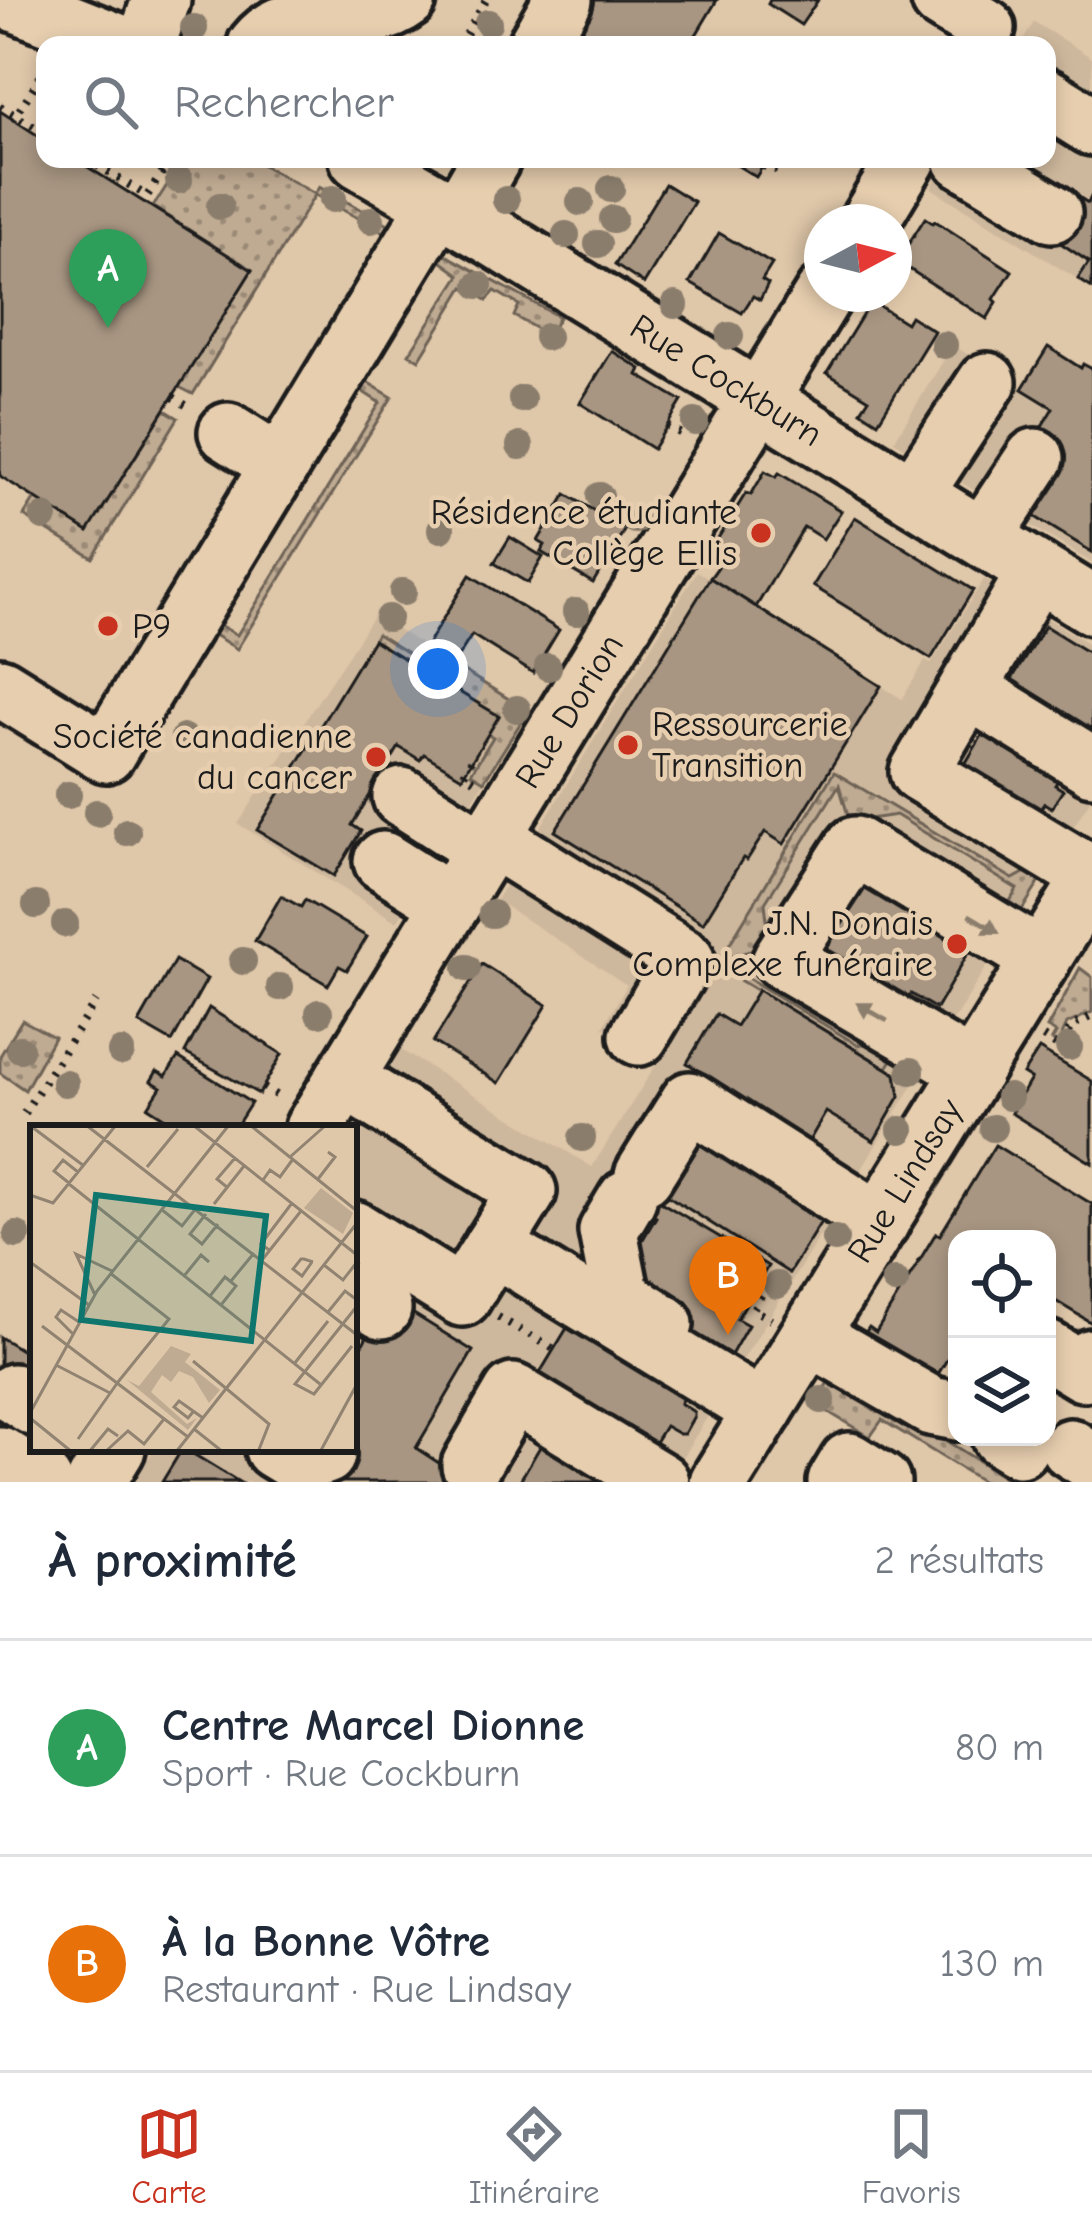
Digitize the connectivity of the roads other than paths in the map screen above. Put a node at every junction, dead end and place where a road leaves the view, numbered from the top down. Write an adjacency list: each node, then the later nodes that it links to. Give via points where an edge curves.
1 (9, 0): 5 (street)
2 (160, 0): 6 (street)
3 (407, 0): 7 (street, via 383,11 280,20)
4 (563, 0): 8 (street)
5 (100, 36)
6 (149, 36)
7 (263, 36)
8 (542, 36)
9 (1056, 104): 10 (street)
10 (1092, 126)
11 (375, 168): 16 (street, Rue Cockburn)
12 (483, 168): 16 (street)
13 (902, 168): 15 (street)
14 (978, 168): 17 (street)
15 (880, 204)
16 (448, 210): 20 (street, Rue Cockburn); 23 (street)
17 (1052, 213)
18 (813, 312): 20 (street, Rue Dorion)
19 (988, 382): 24 (street)
20 (760, 400): 24 (street, Rue Cockburn); 32 (street, Rue Dorion, via 625,670)
21 (228, 432): 23 (street)
22 (1035, 458): 25 (street)
23 (280, 465): 28 (street, via 106,753)
24 (913, 494): 25 (street, Rue Cockburn)
25 (982, 537): 26 (street, Rue Cockburn)
26 (1037, 571): 27 (street, Rue Cockburn); 29 (street)
27 (1092, 605)
28 (0, 687)
29 (968, 688): 30 (street); 34 (street, via 919,772)
30 (1092, 766)
31 (402, 797): 32 (street)
32 (489, 844): 35 (street, Rue Dorion); 37 (street, via 686,959)
33 (383, 861): 35 (street)
34 (1092, 877): 36 (street, Rue Lindsay)
35 (452, 904): 39 (street, Rue Dorion)
36 (1042, 959): 38 (street, Rue Lindsay); 38 (street, one-way to 36, via 782,959 854,846)
37 (639, 1036)
38 (973, 1071): 41 (street, Rue Lindsay)
39 (344, 1079): 40 (street, Rue Dorion); 43 (street, via 526,1191)
40 (316, 1125)
41 (880, 1222): 44 (street, Rue Lindsay); 48 (street, via 690,1101 608,1231 621,1297)
42 (357, 1232): 43 (street, via 462,1297)
43 (493, 1246): 48 (street)
44 (791, 1328): 47 (street); 48 (street, Rue Lindsay)
45 (1056, 1356): 46 (street, via 1083,1372)
46 (1092, 1358)
47 (948, 1395)
48 (769, 1402): 51 (street, Rue Lindsay)
49 (471, 1466): 50 (street, via 513,1393)
50 (660, 1482)
51 (719, 1482)
52 (836, 1482): 53 (street, via 849,1462)
53 (881, 1482)

